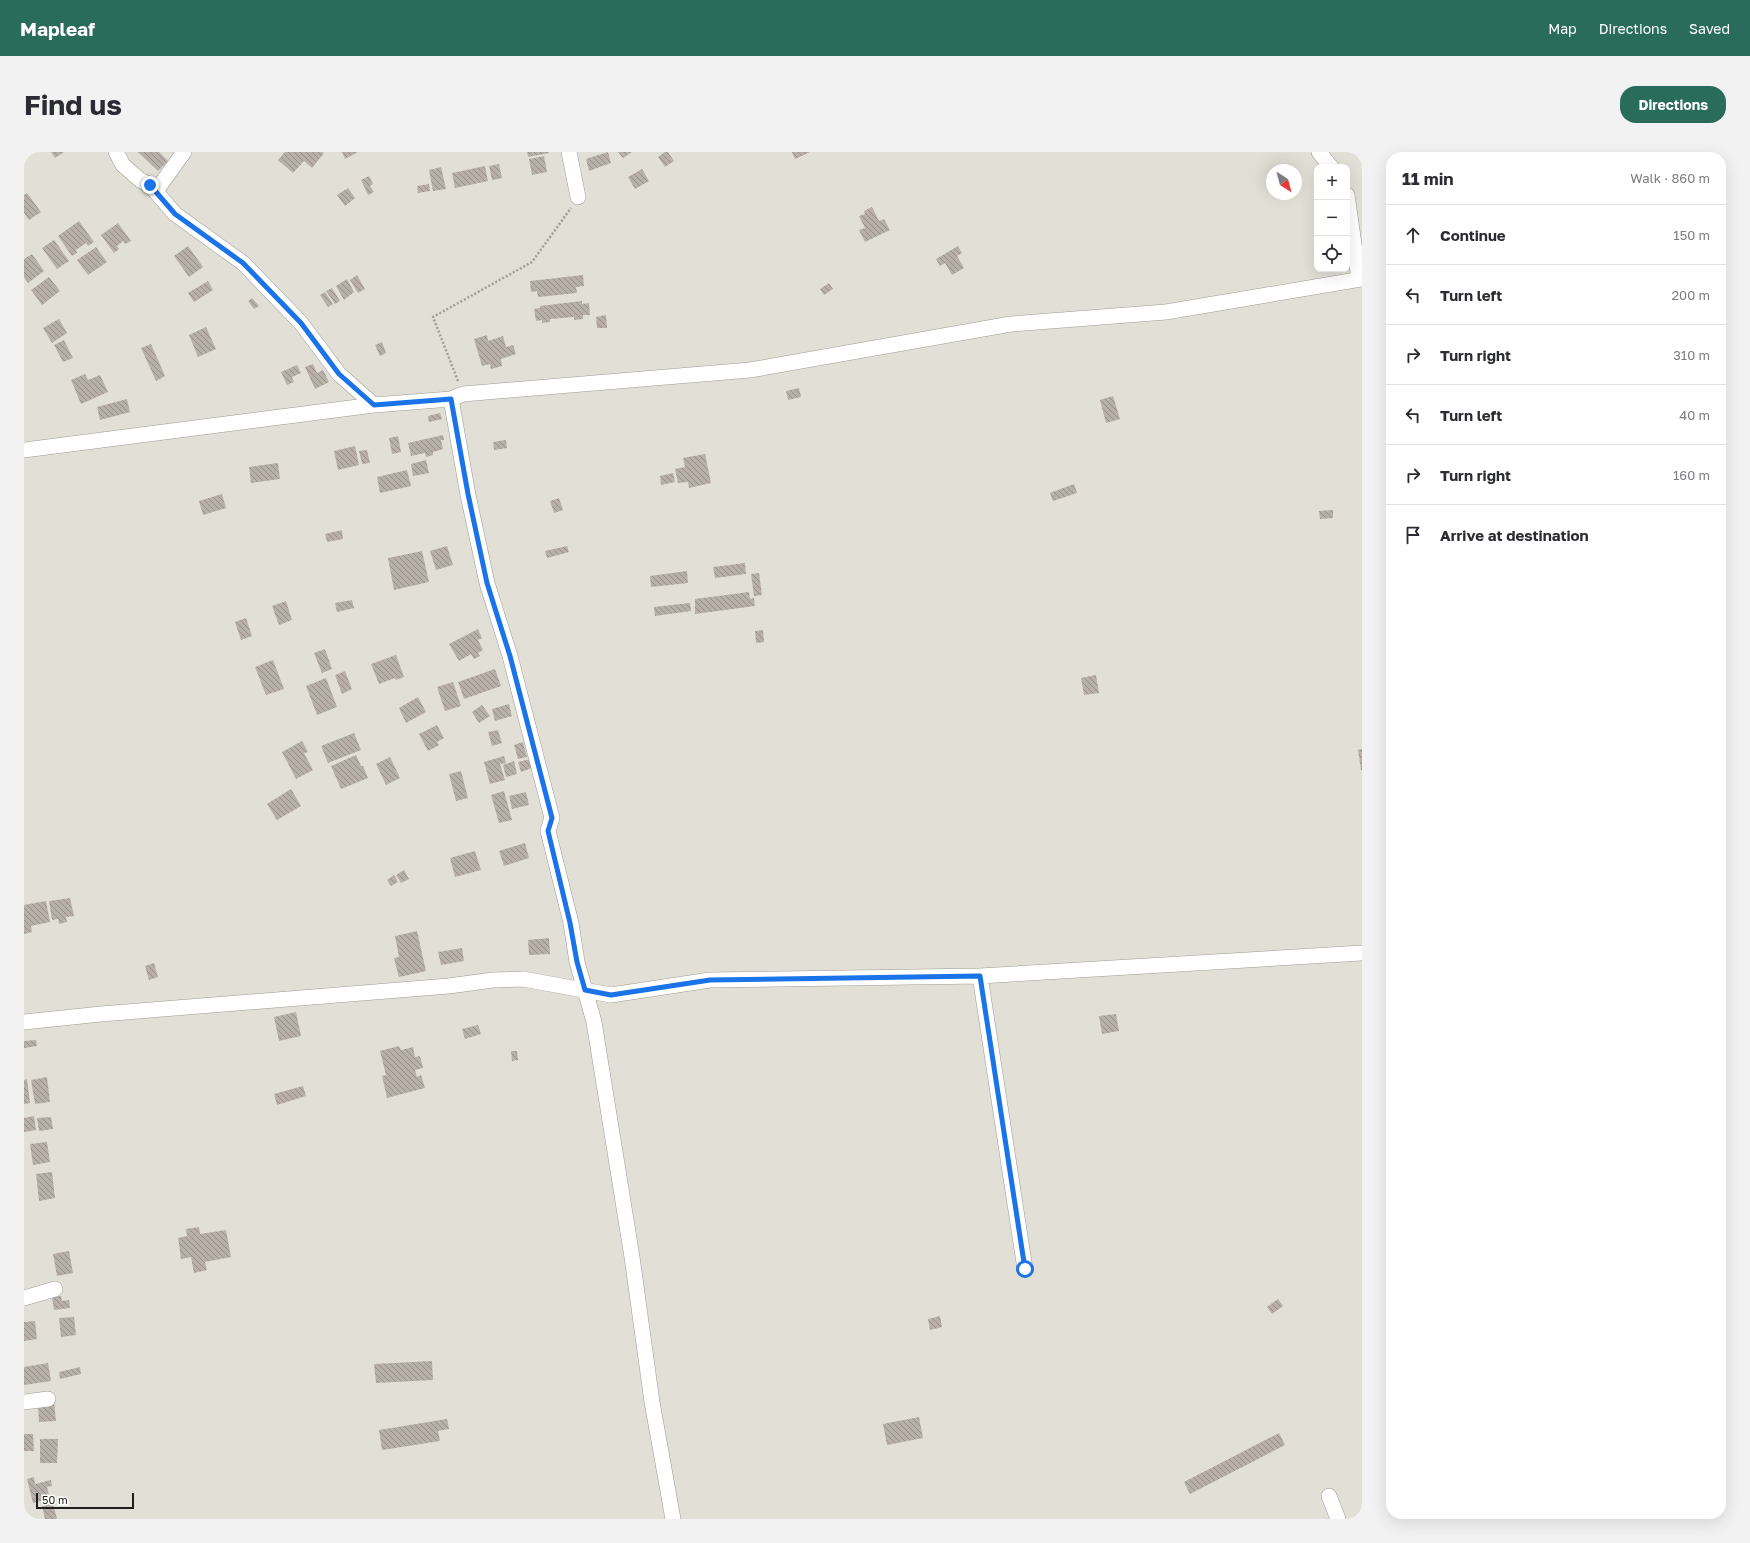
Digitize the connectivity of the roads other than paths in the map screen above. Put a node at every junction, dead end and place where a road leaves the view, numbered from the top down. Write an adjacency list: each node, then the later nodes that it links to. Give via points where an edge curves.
1 (116, 152): 6 (street, via 123,164)
2 (184, 152): 6 (street)
3 (569, 152): 7 (street)
4 (1319, 152): 5 (street)
5 (1329, 164)
6 (156, 192): 11 (street, via 175,214 243,263 301,323 339,374)
7 (578, 197)
8 (1348, 200): 9 (street)
9 (1361, 279): 10 (street, via 1166,312 1011,324 750,370)
10 (457, 397): 11 (street); 15 (street, via 468,494 487,583 510,656 552,818 548,831)
11 (374, 405): 12 (street)
12 (24, 450)
13 (1362, 953): 14 (street)
14 (980, 976): 15 (street, via 710,980 611,995); 17 (street)
15 (585, 990): 16 (street, via 523,979 493,980 449,986); 23 (street, via 595,1030 631,1249 652,1402)
16 (24, 1022)
17 (1025, 1269)
18 (55, 1289): 19 (street)
19 (24, 1298)
20 (48, 1399): 21 (street)
21 (24, 1402)
22 (1329, 1496): 24 (street)
23 (673, 1519)
24 (1338, 1519)

